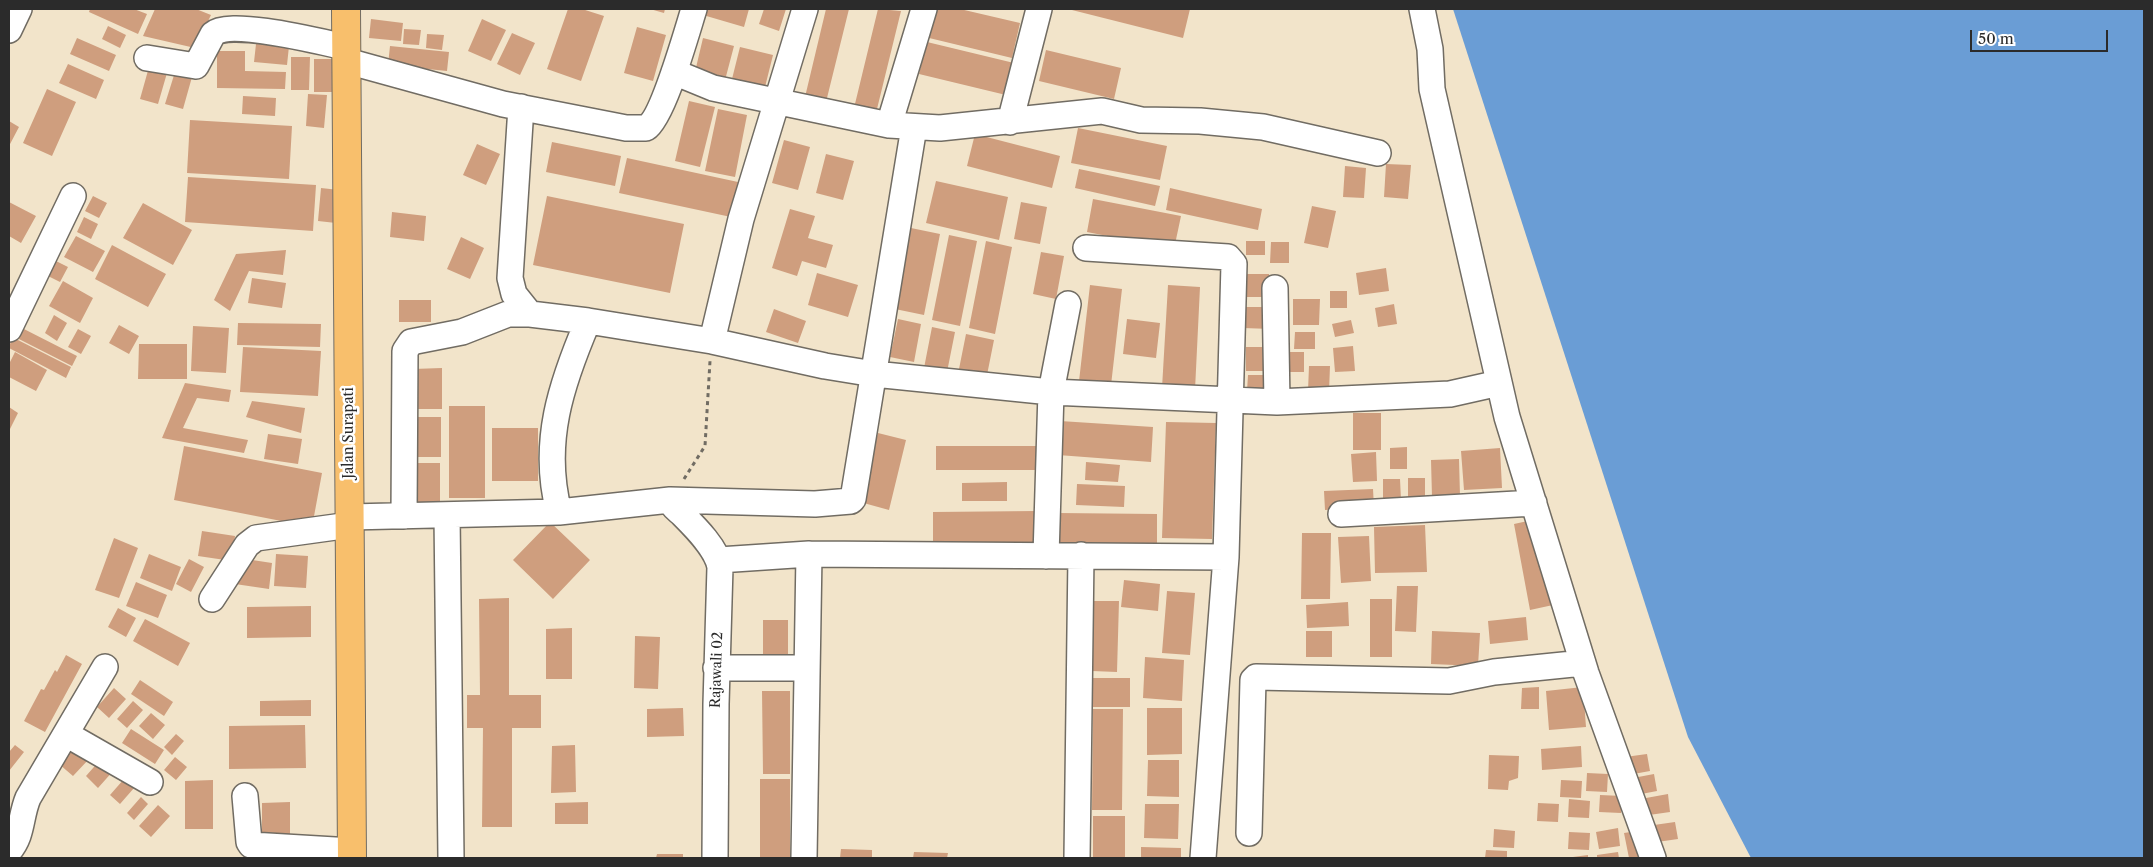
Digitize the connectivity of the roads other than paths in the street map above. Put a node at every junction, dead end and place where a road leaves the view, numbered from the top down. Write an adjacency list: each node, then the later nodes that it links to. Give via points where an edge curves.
1 (19, 9): 8 (street)
2 (346, 9): 9 (highway, Jalan Surapati)
3 (694, 9): 11 (street)
4 (805, 9): 12 (street)
5 (924, 9): 15 (street)
6 (1039, 9): 14 (street)
7 (1422, 9): 27 (street, via 1430,49 1432,89)
8 (9, 30)
9 (346, 54): 10 (street, via 256,30 233,29 213,34 196,66); 13 (street); 37 (highway, Jalan Surapati)
10 (147, 58)
11 (674, 72): 12 (street, via 713,88); 13 (street, via 653,121 646,128 626,128)
12 (775, 102): 15 (street); 25 (street)
13 (521, 107): 22 (street, via 510,278 514,294)
14 (1010, 122): 16 (street); 17 (street, via 1102,111 1142,120 1263,127)
15 (889, 125): 16 (street)
16 (914, 127): 26 (street)
17 (1378, 153)
18 (73, 196): 24 (street)
19 (1086, 248): 29 (street, via 1228,256 1232,260)
20 (1275, 288): 30 (street)
21 (1068, 304): 28 (street)
22 (530, 314): 23 (street); 36 (street, via 508,314 462,332 411,342 404,351)
23 (588, 320): 25 (street); 33 (street, via 556,410 552,448 554,492)
24 (9, 329)
25 (712, 341): 26 (street)
26 (874, 374): 28 (street); 31 (street, via 851,502)
27 (1499, 383): 30 (street, via 1450,394); 32 (street)
28 (1051, 392): 29 (street); 40 (street)
29 (1230, 401): 30 (street); 41 (street)
30 (1277, 402)
31 (670, 500): 33 (street); 42 (street)
32 (1534, 504): 34 (street); 44 (street)
33 (559, 512): 35 (street)
34 (1341, 514)
35 (447, 515): 36 (street); 54 (street)
36 (404, 516): 37 (street)
37 (350, 521): 43 (street, via 256,538 247,545); 53 (highway, Jalan Surapati)
38 (809, 554): 40 (street); 42 (street); 47 (street)
39 (1081, 555): 40 (street); 41 (street); 57 (street)
40 (1046, 556)
41 (1226, 557): 58 (street)
42 (719, 560): 46 (street, Rajawali 02)
43 (212, 600)
44 (1584, 663): 51 (street, via 1494,672 1449,681 1253,678); 59 (street)
45 (105, 667): 48 (street)
46 (716, 668): 47 (street); 55 (street, Rajawali 02)
47 (806, 668): 56 (street)
48 (66, 734): 49 (street); 52 (street, via 28,798 22,828)
49 (150, 782)
50 (245, 796): 53 (street, via 251,845)
51 (1248, 833)
52 (9, 851)
53 (352, 855)
54 (450, 858)
55 (716, 858)
56 (804, 858)
57 (1077, 858)
58 (1203, 858)
59 (1653, 858)

